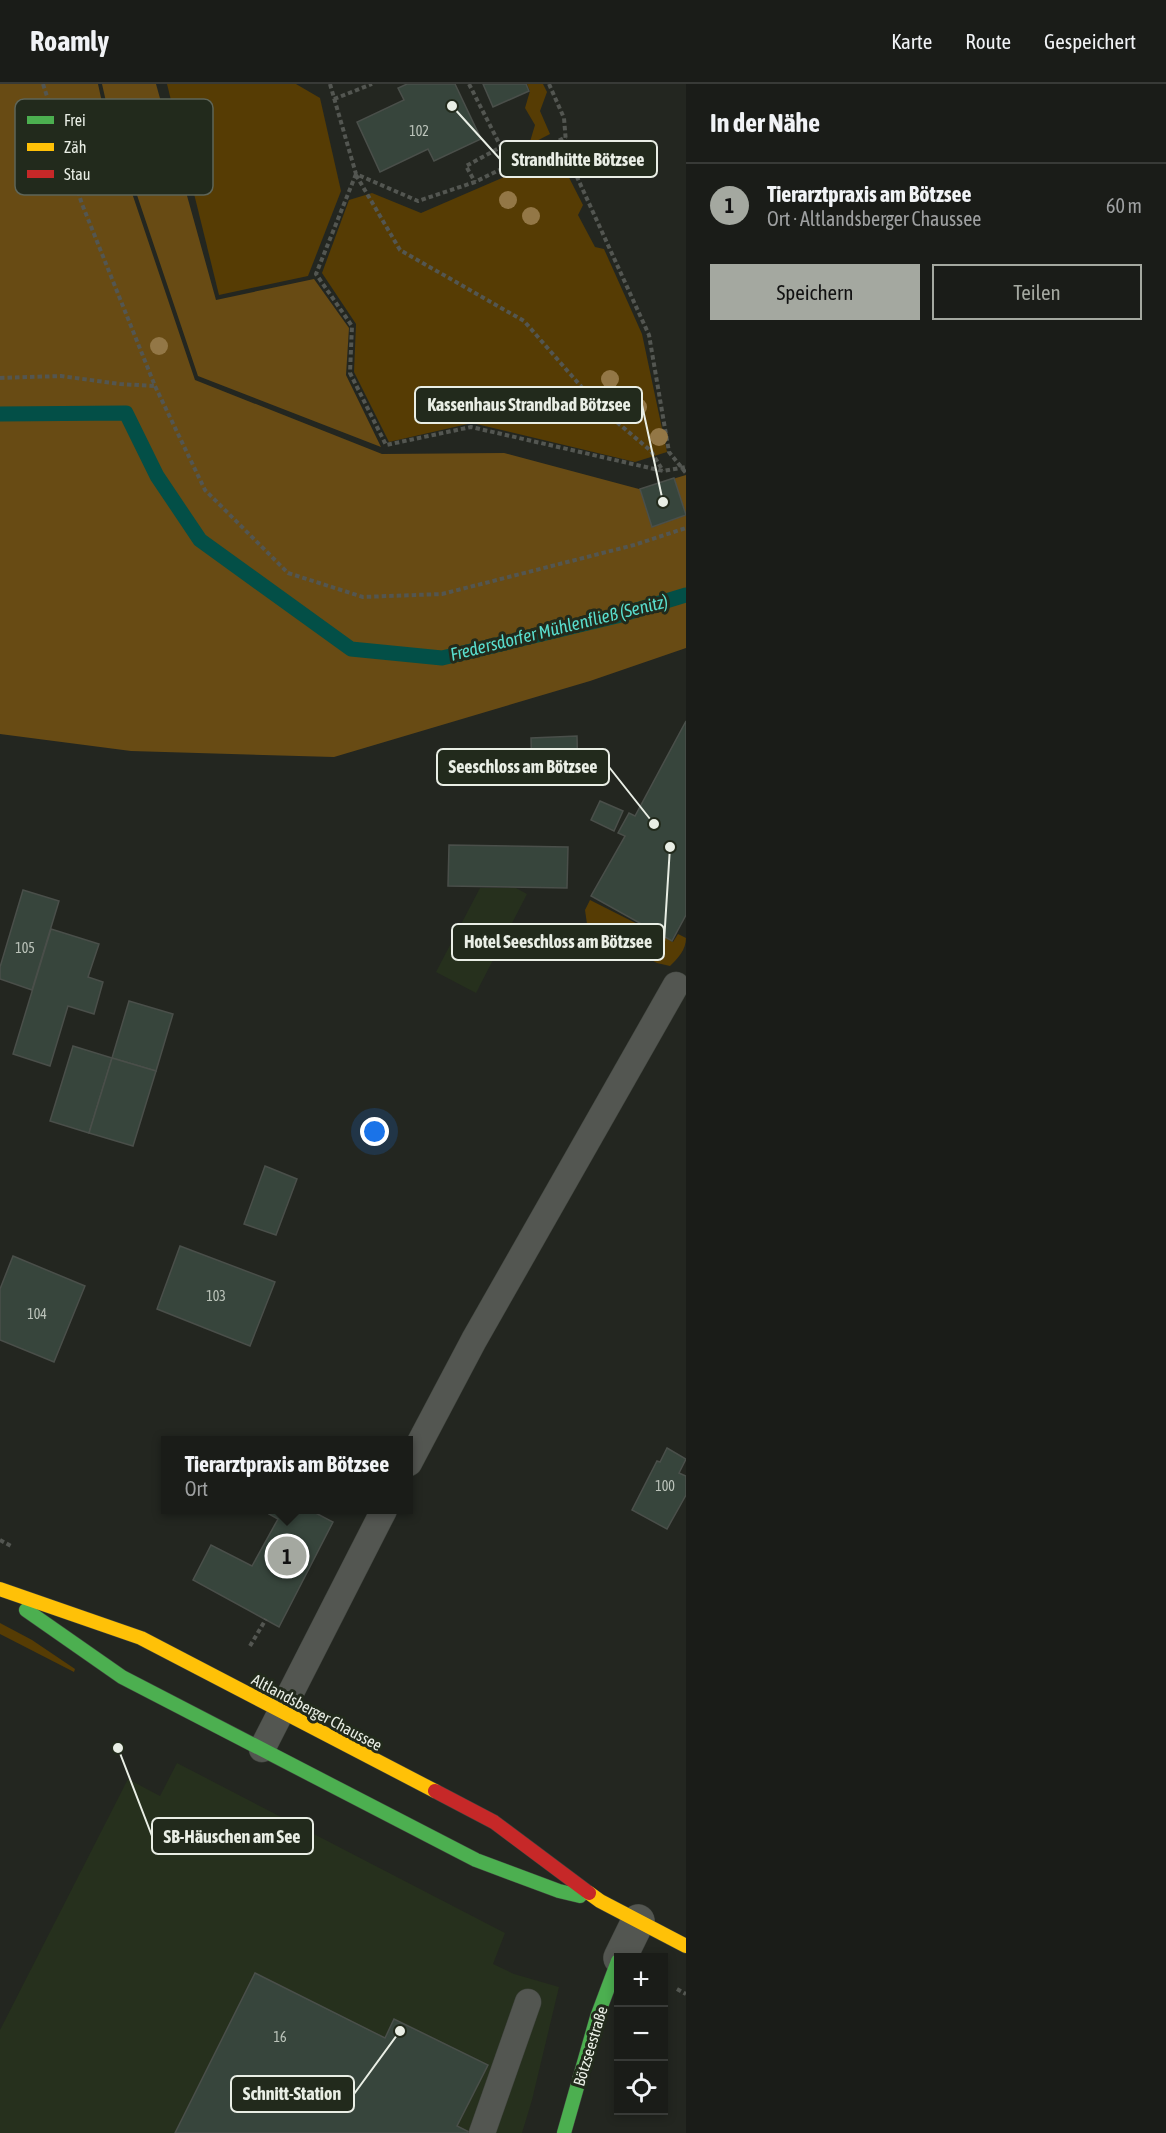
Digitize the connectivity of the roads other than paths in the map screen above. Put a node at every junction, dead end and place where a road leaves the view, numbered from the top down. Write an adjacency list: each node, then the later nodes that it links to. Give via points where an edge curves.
1 (676, 985): 2 (lane)
2 (413, 1454)
3 (381, 1514): 5 (lane)
4 (0, 1590): 5 (main road, Altlandsberger Chaussee, via 141,1638); 6 (main road, Altlandsberger Chaussee, via 122,1677)
5 (281, 1711): 6 (lane); 7 (main road, Altlandsberger Chaussee, via 494,1822)
6 (262, 1749): 7 (main road, Altlandsberger Chaussee, via 476,1860 559,1891)
7 (600, 1901): 8 (main road, Altlandsberger Chaussee)
8 (638, 1921): 9 (main road, Altlandsberger Chaussee); 10 (street, Bötzseestraße)
9 (686, 1946)
10 (622, 1953)
11 (614, 1972): 14 (main road, Bötzseestraße)
12 (528, 2002): 13 (lane)
13 (482, 2133)
14 (564, 2133)

